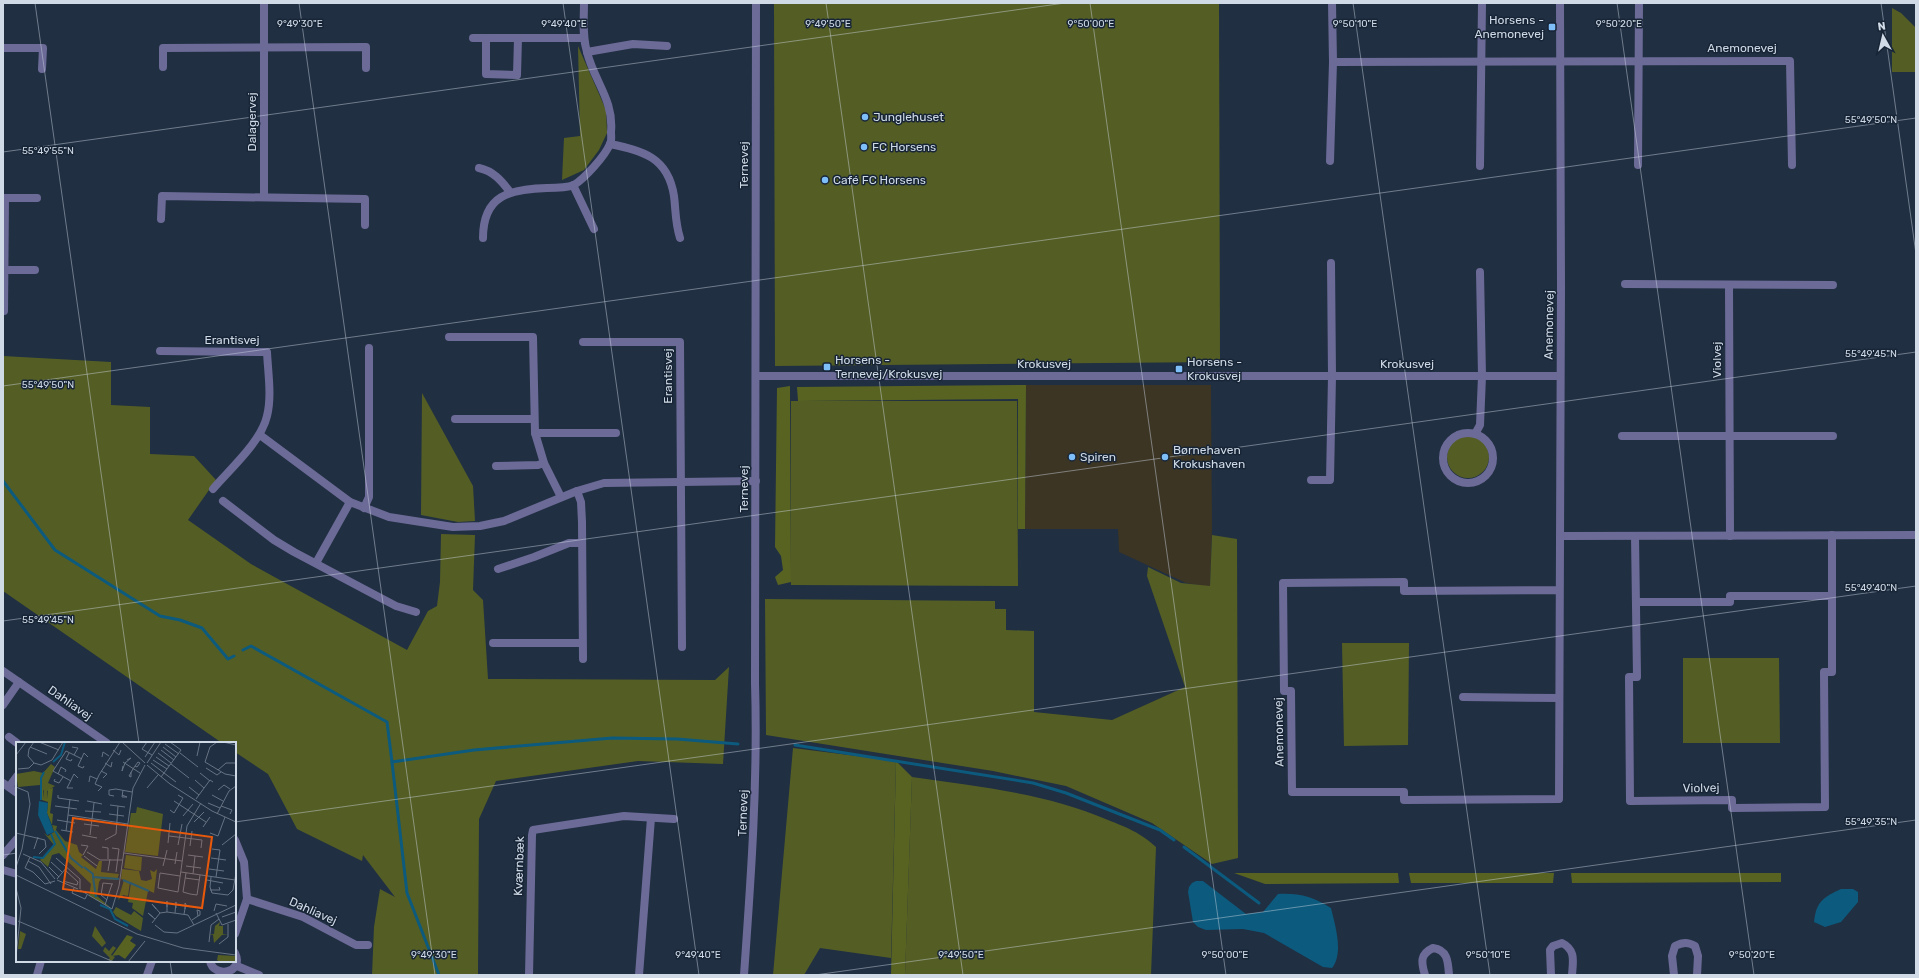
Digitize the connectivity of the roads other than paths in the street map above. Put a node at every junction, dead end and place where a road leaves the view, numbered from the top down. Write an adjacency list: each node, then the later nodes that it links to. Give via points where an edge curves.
1 (264, 3): 13 (street, Dalagervej)
2 (584, 3): 11 (street)
3 (756, 3): 51 (street, Ternevej)
4 (1332, 3): 18 (street)
5 (1482, 3): 19 (street)
6 (1560, 3): 17 (street, Anemonevej)
7 (1639, 3): 16 (street)
8 (473, 38): 9 (street)
9 (486, 38): 10 (street); 10 (street, via 486,74 517,75)
10 (518, 38): 11 (street)
11 (584, 38): 15 (street)
12 (667, 46): 15 (street, via 633,44)
13 (264, 47): 20 (street, via 163,48); 21 (street, via 366,47); 31 (street, Dalagervej)
14 (3, 48): 22 (street, via 42,48)
15 (587, 52): 23 (street, via 610,107)
16 (1638, 60): 17 (street, Anemonevej); 25 (street); 26 (street, Anemonevej, via 1790,61)
17 (1560, 61): 19 (street, Anemonevej); 54 (street, Anemonevej)
18 (1333, 62): 19 (street, Anemonevej); 24 (street)
19 (1481, 62): 27 (street)
20 (163, 67)
21 (366, 68)
22 (42, 69)
23 (610, 144): 29 (street, via 595,166); 38 (street, via 640,151 653,158 664,169 674,196 675,222)
24 (1330, 161)
25 (1638, 165)
26 (1792, 165)
27 (1480, 166)
28 (479, 168): 30 (street, via 502,180)
29 (573, 185): 30 (street); 36 (street)
30 (510, 192): 37 (street, via 497,200 487,211)
31 (264, 197): 34 (street, via 162,196); 35 (street, via 365,199)
32 (4, 198): 33 (street); 40 (street)
33 (37, 198)
34 (161, 220)
35 (365, 225)
36 (594, 230)
37 (483, 238)
38 (680, 238)
39 (1330, 263): 52 (street)
40 (4, 270): 41 (street); 46 (street)
41 (35, 270)
42 (1480, 272): 53 (street)
43 (1625, 284): 44 (street)
44 (1729, 285): 45 (street); 61 (street, Violvej)
45 (1833, 285)
46 (4, 311)
47 (448, 337): 56 (street, via 534,337)
48 (583, 342): 67 (street, Erantisvej, via 680,342)
49 (369, 348): 74 (street, via 369,497)
50 (160, 351): 60 (street, Erantisvej, via 267,352 268,411)
51 (756, 376): 52 (street, Krokusvej); 68 (street, Ternevej)
52 (1332, 376): 53 (street, Krokusvej); 66 (street, via 1330,480)
53 (1482, 376): 54 (street, Krokusvej); 59 (street, via 1480,425)
54 (1560, 376): 77 (street, Anemonevej)
55 (455, 419): 56 (street)
56 (534, 419): 57 (street)
57 (535, 433): 58 (street); 64 (street)
58 (616, 433)
59 (1476, 434): 59 (street, via 1460,434 1453,437 1443,450 1442,458 1447,473 1461,482 1470,483 1482,478 1490,469 1493,460 1489,444)
60 (260, 435): 69 (street, Erantisvej); 73 (street)
61 (1729, 435): 62 (street); 63 (street); 79 (street, Violvej)
62 (1622, 436)
63 (1833, 436)
64 (544, 463): 65 (street); 71 (street)
65 (496, 466)
66 (1311, 480)
67 (680, 482): 68 (street); 70 (street, via 604,483); 89 (street, Erantisvej)
68 (756, 482): 124 (street, Ternevej, via 757,740 754,838)
69 (213, 489)
70 (577, 491): 71 (street); 80 (street, via 581,502)
71 (561, 497): 74 (street, via 504,521 480,526 453,527 420,522 389,517)
72 (223, 501): 81 (street, via 274,540)
73 (350, 502): 74 (street); 81 (street)
74 (364, 508)
75 (1832, 535): 76 (street); 79 (street); 84 (street, Violvej)
76 (1916, 535)
77 (1560, 536): 78 (street); 83 (street, Anemonevej)
78 (1636, 536): 79 (street); 85 (street, Violvej)
79 (1730, 536)
80 (582, 542): 82 (street, via 569,543 534,558); 88 (street)
81 (316, 563): 86 (street, via 396,606)
82 (498, 569)
83 (1559, 590): 94 (street, Anemonevej); 94 (street, Anemonevej, via 1404,591 1404,582 1284,583 1284,691 1291,691 1292,792 1404,792 1404,800 1559,799)
84 (1832, 596): 85 (street, via 1730,596 1730,602); 85 (street, Violvej, via 1832,672 1824,672 1825,807 1732,808 1732,800 1630,801 1629,677 1637,677)
85 (1636, 602)
86 (416, 612)
87 (493, 643): 88 (street)
88 (582, 643): 90 (street)
89 (682, 647)
90 (583, 659)
91 (3, 671): 92 (street, Dahliavej)
92 (19, 682): 95 (street); 98 (street, Dahliavej)
93 (1463, 697): 94 (street)
94 (1559, 698)
95 (3, 705)
96 (9, 738): 97 (street)
97 (16, 742)
98 (107, 742)
99 (16, 777): 100 (street)
100 (6, 786): 101 (street)
101 (16, 792)
102 (651, 818): 103 (street, Kværnbæk); 122 (street, Kværnbæk, via 624,816 533,830); 123 (street)
103 (674, 819)
104 (16, 840): 106 (street)
105 (236, 842): 109 (street, via 244,862)
106 (3, 855)
107 (3, 870): 108 (street)
108 (16, 874)
109 (247, 899): 112 (street); 113 (street, Dahliavej, via 302,917 356,945)
110 (3, 918): 111 (street)
111 (16, 922)
112 (236, 931)
113 (368, 945)
114 (236, 956): 118 (street)
115 (41, 962): 119 (street)
116 (152, 962): 120 (street)
117 (210, 962): 118 (street, via 214,970 222,975 231,973)
118 (237, 966): 121 (street)
119 (37, 975)
120 (147, 975)
121 (259, 975)
122 (529, 975)
123 (639, 975)
124 (744, 975)
125 (1425, 975): 126 (street, via 1422,956 1433,948 1442,950 1447,957)
126 (1449, 975)
127 (1551, 975): 128 (street, via 1550,950 1562,943 1570,947 1572,953)
128 (1572, 975)
129 (1674, 975): 130 (street, via 1672,956 1675,946 1681,942 1695,946 1698,956)
130 (1697, 975)

